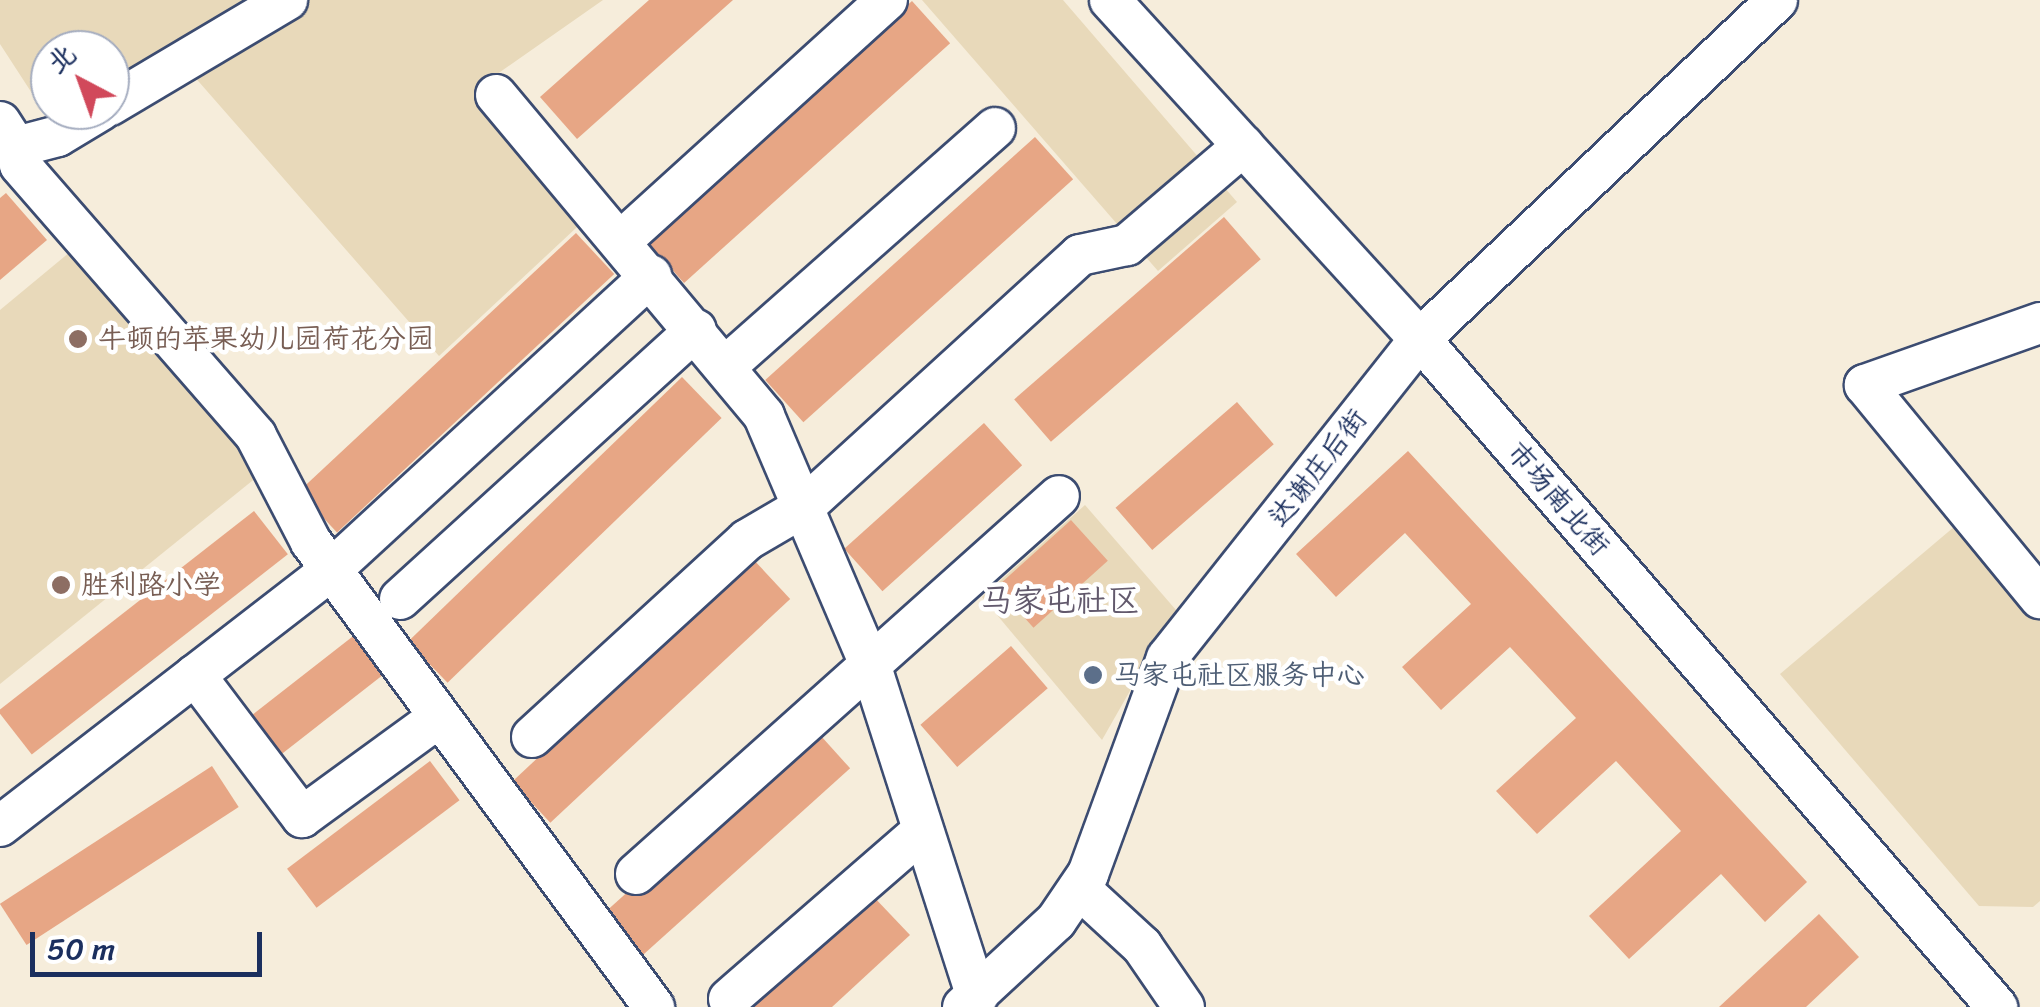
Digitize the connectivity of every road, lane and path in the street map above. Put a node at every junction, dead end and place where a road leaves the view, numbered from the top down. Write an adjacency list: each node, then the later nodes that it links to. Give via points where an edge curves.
1 (287, 0): 5 (street)
2 (887, 0): 11 (street)
3 (1110, 0): 10 (street, 市场南北街)
4 (1777, 0): 15 (street, 达谢庄后街)
5 (130, 93)
6 (496, 95): 11 (street)
7 (995, 128): 16 (street)
8 (68, 130): 9 (street, via 58,136)
9 (8, 134): 19 (street, via 20,165 256,436)
10 (1243, 146): 15 (street, 市场南北街); 18 (street, via 1127,245 1080,255)
11 (621, 240): 12 (street)
12 (651, 276): 14 (street); 19 (street)
13 (2040, 322): 20 (street, via 1865,385)
14 (696, 330): 16 (street); 21 (street)
15 (1420, 339): 29 (street, 达谢庄后街, via 1167,658); 34 (street, 市场南北街)
16 (726, 366): 18 (street, via 764,416)
17 (1059, 496): 22 (street)
18 (805, 506): 22 (street); 25 (street, via 747,540)
19 (331, 570): 23 (street); 24 (street)
20 (2040, 598)
21 (400, 599)
22 (870, 664): 27 (street); 28 (street)
23 (195, 675): 24 (street, via 302,817); 26 (street)
24 (439, 717): 32 (street)
25 (532, 737)
26 (0, 826)
27 (922, 831): 30 (street); 31 (street)
28 (636, 874)
29 (1079, 888): 31 (street, 达谢庄后街, via 1056,921); 33 (street, via 1142,946)
30 (729, 999)
31 (970, 1002)
32 (654, 1007)
33 (1184, 1007)
34 (1997, 1007)

